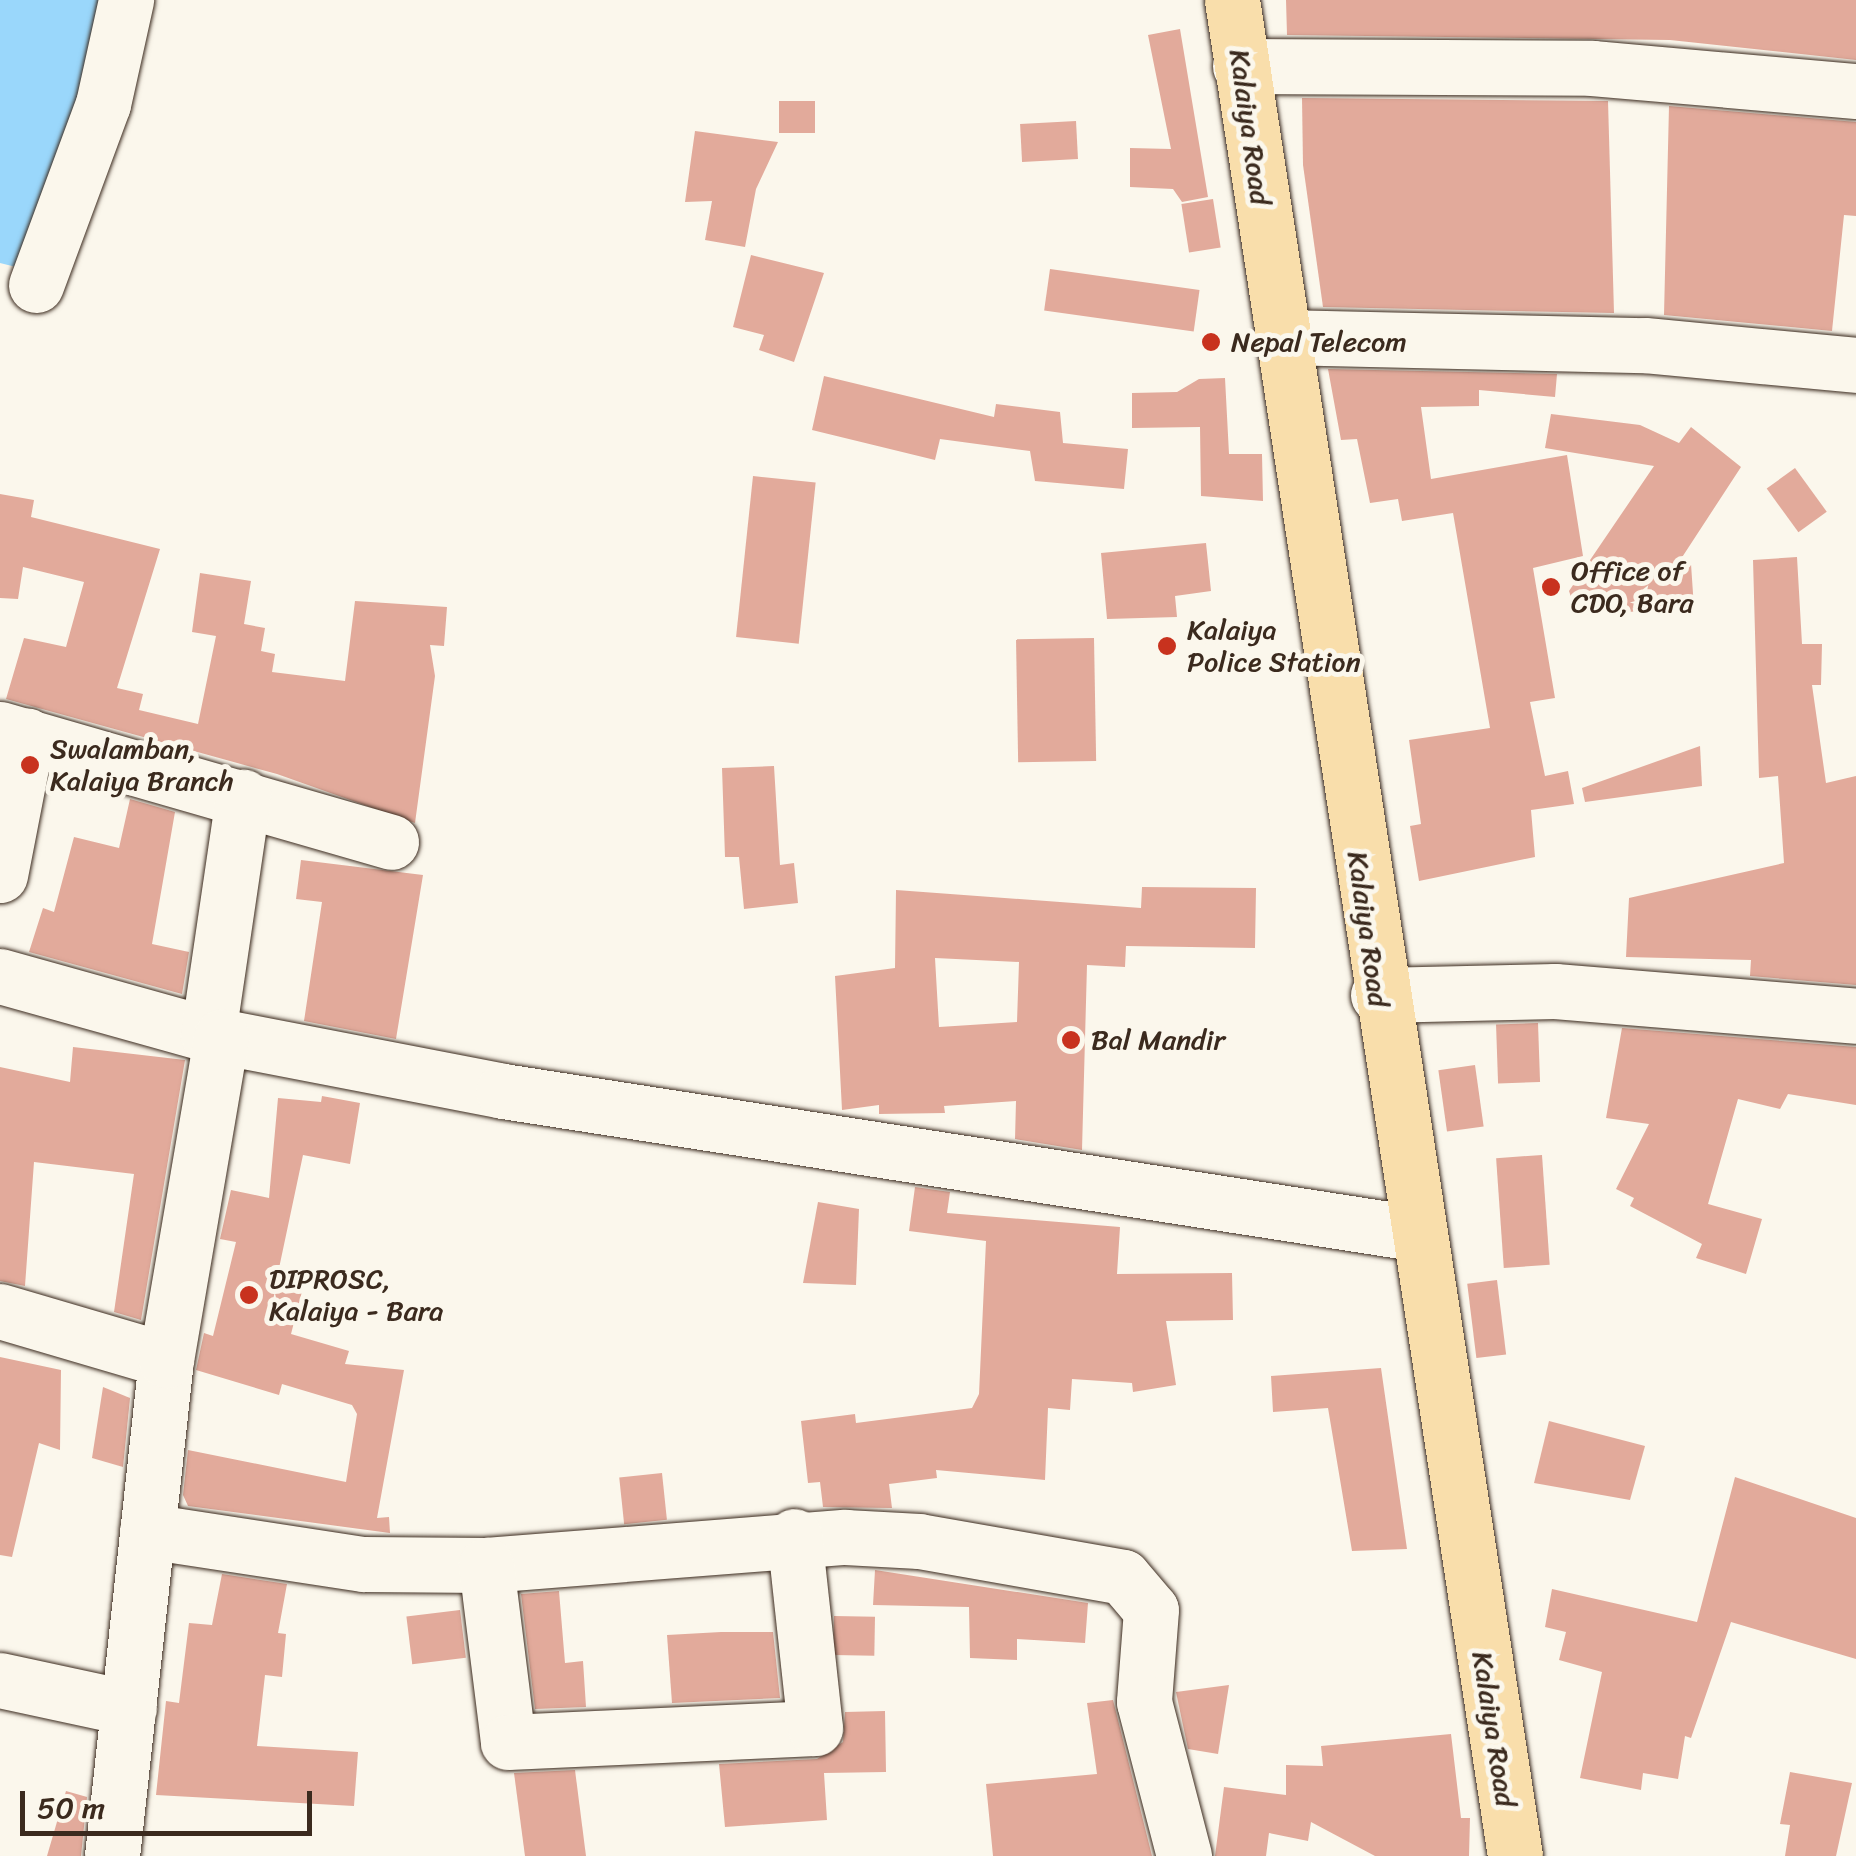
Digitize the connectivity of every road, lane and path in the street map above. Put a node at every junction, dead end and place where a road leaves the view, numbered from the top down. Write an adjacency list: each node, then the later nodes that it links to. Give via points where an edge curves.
1 (126, 0): 5 (street, via 104,104)
2 (1232, 0): 3 (main road, Kalaiya Road)
3 (1240, 66): 4 (street, via 1592,68); 6 (main road, Kalaiya Road)
4 (1856, 91)
5 (36, 285)
6 (1280, 337): 7 (street, via 1645,344); 13 (main road, Kalaiya Road)
7 (1855, 378)
8 (14, 732): 9 (street); 11 (street)
9 (243, 797): 10 (street); 15 (street)
10 (391, 842)
11 (0, 875)
12 (0, 976): 15 (street)
13 (1378, 994): 14 (street, via 1555,992); 16 (main road, Kalaiya Road)
14 (1856, 1016)
15 (214, 1036): 16 (street, via 503,1091); 18 (street)
16 (1414, 1233): 26 (main road, Kalaiya Road)
17 (0, 1312): 18 (street)
18 (166, 1360): 19 (street)
19 (147, 1532): 21 (street, via 363,1564); 23 (street)
20 (794, 1536): 21 (street); 21 (street, via 815,1728 508,1742); 25 (street, via 920,1541 1122,1577 1151,1610 1144,1702)
21 (486, 1565)
22 (0, 1680): 23 (street)
23 (129, 1708): 24 (street)
24 (112, 1856)
25 (1184, 1856)
26 (1514, 1856)

